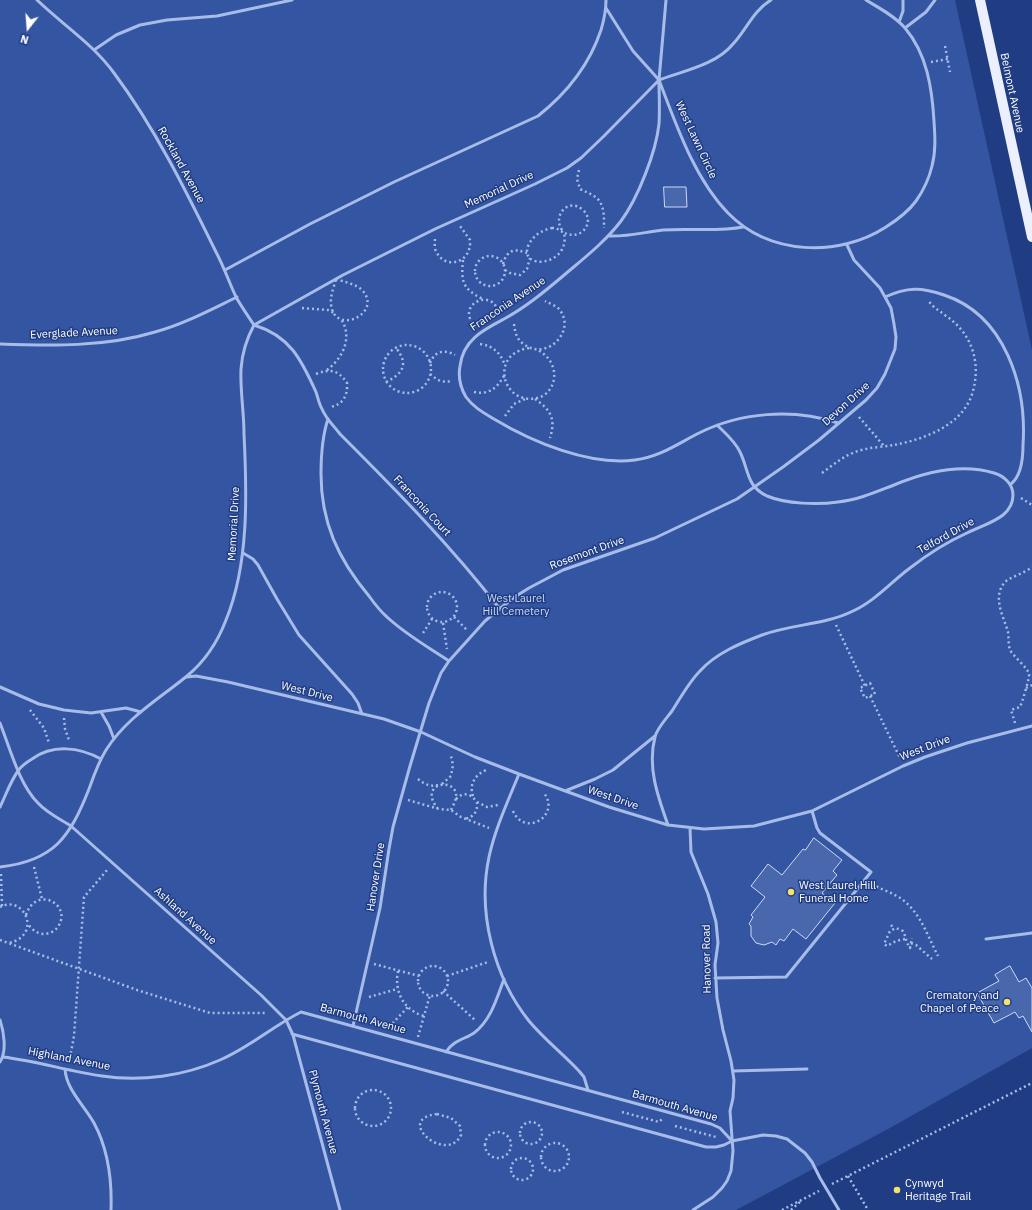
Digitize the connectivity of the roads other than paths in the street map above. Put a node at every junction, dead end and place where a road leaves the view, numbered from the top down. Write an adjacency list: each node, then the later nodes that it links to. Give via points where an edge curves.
1 (37, 0): 13 (lane, Rockland Avenue)
2 (292, 0): 13 (lane, via 217,16 146,23 116,35)
3 (606, 0): 10 (lane)
4 (666, 0): 14 (lane)
5 (771, 0): 14 (lane, via 758,11 726,52 708,62)
6 (866, 0): 11 (lane, West Lawn Circle)
7 (903, 0): 11 (lane)
8 (935, 0): 12 (lane, via 926,12)
9 (980, 0): 17 (main road, Belmont Avenue)
10 (606, 8): 14 (lane, via 633,51); 19 (lane, via 590,58 568,90 538,116 394,182)
11 (899, 22): 12 (lane, West Lawn Circle)
12 (905, 28): 18 (lane, West Lawn Circle, via 925,63 930,84 935,138 934,160 928,179 907,212 866,239)
13 (94, 50): 19 (lane, Rockland Avenue, via 114,72 149,126)
14 (659, 80): 15 (lane, West Lawn Circle, via 702,177 713,196); 16 (lane, Franconia Avenue, via 659,125 648,166 631,204); 22 (lane, Memorial Drive, via 581,158 566,168 435,229 336,279)
15 (743, 227): 16 (lane, via 723,230 664,230 618,237); 18 (lane, West Lawn Circle, via 757,235 793,246 826,248)
16 (608, 236): 26 (lane, Franconia Avenue, via 537,298 480,332 468,344 461,358 459,378 463,391 473,404 514,432 547,446 597,459 633,461 647,458 664,453)
17 (1032, 237)
18 (846, 245): 21 (lane, Devon Drive, via 854,260)
19 (225, 270): 20 (lane, Rockland Avenue)
20 (236, 297): 22 (lane); 23 (lane, Everglade Avenue, via 195,318 135,337 62,345)
21 (885, 297): 25 (lane, Devon Drive, via 891,308 896,338 895,349 877,388); 27 (lane, via 902,290 914,289 952,297 975,311 993,330 1014,371 1024,419 1021,462 1015,481)
22 (254, 325): 24 (lane, Franconia Court, via 277,335 293,350 309,377); 29 (lane, Memorial Drive, via 246,342 241,368 245,435)
23 (0, 344)
24 (328, 420): 30 (lane, Franconia Court, via 425,521); 31 (lane, via 322,442 321,483 323,503 338,550 358,583 385,616)
25 (838, 424): 26 (lane, Franconia Avenue, via 812,417 774,414 735,419); 28 (lane, Devon Drive, via 802,454)
26 (717, 425): 28 (lane, via 739,450)
27 (1011, 484): 28 (lane, via 1005,478 983,470 943,470 857,498 817,503 778,500); 40 (lane, Telford Drive, via 1012,502 1004,514 933,552 853,612 764,635 711,661 688,686)
28 (754, 487): 30 (lane, Rosemont Drive, via 721,508 655,538 563,570)
29 (243, 553): 32 (lane, Memorial Drive, via 226,623 212,648); 36 (lane, via 258,565 299,635 352,694)
30 (499, 608): 31 (lane, Rosemont Drive)
31 (448, 661): 39 (lane, Rosemont Drive, via 435,687)
32 (187, 676): 35 (lane, Memorial Drive); 36 (lane, West Drive, via 228,682)
33 (0, 687): 34 (lane, via 39,704 81,713)
34 (101, 712): 35 (lane, via 126,708); 41 (lane)
35 (141, 712): 41 (lane, Memorial Drive)
36 (362, 714): 39 (lane, West Drive)
37 (0, 722): 43 (lane, Ashland Avenue)
38 (1032, 726): 47 (lane, West Drive, via 948,749 904,766)
39 (421, 732): 44 (lane, West Drive); 58 (lane, Hanover Drive, via 388,849 380,908)
40 (655, 736): 45 (lane, Telford Drive, via 613,770); 48 (lane, Telford Drive, via 653,757 656,790)
41 (114, 739): 42 (lane, Memorial Drive)
42 (101, 759): 43 (lane, via 69,749 50,749 38,754); 49 (lane, Memorial Drive)
43 (18, 770): 46 (lane); 49 (lane, Ashland Avenue, via 39,804)
44 (519, 774): 45 (lane, West Drive); 55 (lane, via 497,830 487,871 485,902 489,935)
45 (566, 791): 48 (lane, West Drive)
46 (0, 806)
47 (812, 811): 50 (lane, West Drive, via 754,826); 54 (lane, via 820,833 871,872 786,977)
48 (668, 825): 50 (lane, West Drive)
49 (71, 826): 51 (lane, Memorial Drive, via 51,850 32,860); 56 (lane, Ashland Avenue)
50 (690, 828): 54 (lane, Hanover Road, via 691,852 716,922 718,943)
51 (0, 867)
52 (1032, 933): 53 (lane)
53 (986, 939)
54 (715, 978): 65 (lane, Hanover Road, via 718,1006)
55 (504, 979): 60 (lane, via 493,1009 482,1026 452,1045); 66 (lane, via 512,996 530,1021 584,1077)
56 (286, 1020): 58 (lane, Barmouth Avenue, via 302,1012); 59 (lane, Plymouth Avenue); 63 (lane, Highland Avenue, via 235,1053 185,1072 124,1077)
57 (0, 1023): 61 (lane)
58 (353, 1026): 60 (lane, Barmouth Avenue)
59 (292, 1034): 67 (lane, via 706,1147 716,1147); 69 (lane, Plymouth Avenue)
60 (446, 1052): 66 (lane, Barmouth Avenue)
61 (3, 1057): 62 (lane); 63 (lane, Highland Avenue)
62 (0, 1062)
63 (66, 1069): 68 (lane, via 67,1081 95,1125 104,1147)
64 (807, 1069): 65 (lane)
65 (733, 1071): 67 (lane, Hanover Road, via 734,1088 730,1111)
66 (588, 1090): 67 (lane, Barmouth Avenue, via 711,1124 720,1128)
67 (732, 1141): 70 (lane, Hanover Road, via 733,1161 727,1181 713,1197); 71 (lane, via 763,1135 787,1139 812,1162)
68 (111, 1210)
69 (340, 1210)
70 (694, 1210)
71 (839, 1210)

